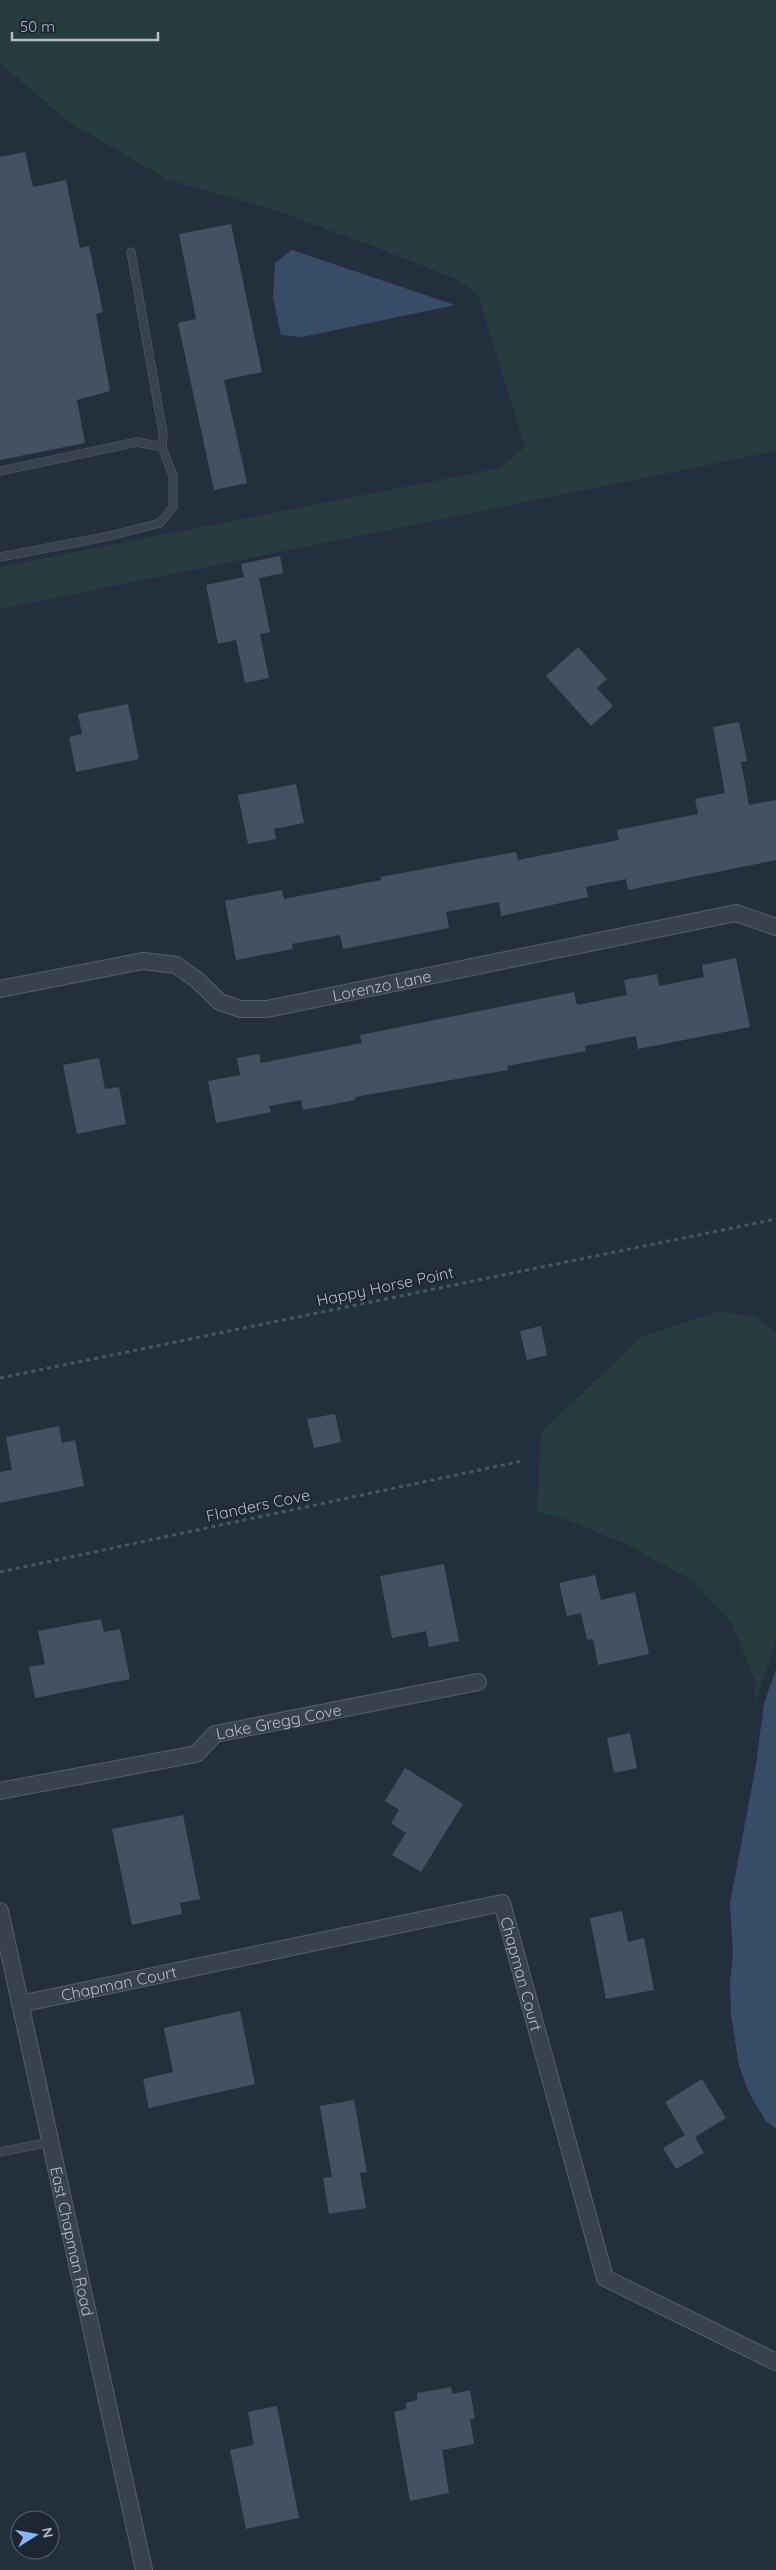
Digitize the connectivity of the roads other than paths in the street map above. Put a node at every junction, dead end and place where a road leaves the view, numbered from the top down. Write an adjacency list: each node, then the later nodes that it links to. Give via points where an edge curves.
1 (131, 252): 2 (lane, via 163,433)
2 (162, 447): 3 (lane, via 136,442); 4 (lane, via 173,476 173,507 160,523)
3 (0, 471)
4 (0, 557)
5 (776, 927): 6 (street, Lorenzo Lane, via 736,913 267,1010 240,1009 220,1002 176,965 143,961)
6 (0, 989)
7 (478, 1682): 8 (street, Lake Gregg Cove, via 215,1734 196,1754)
8 (0, 1791)
9 (0, 1911): 10 (street, East Chapman Road)
10 (20, 2004): 11 (street, East Chapman Road); 13 (street, Chapman Court, via 502,1903 605,2278)
11 (50, 2142): 12 (lane); 14 (street, East Chapman Road)
12 (0, 2152)
13 (776, 2362)
14 (144, 2570)

